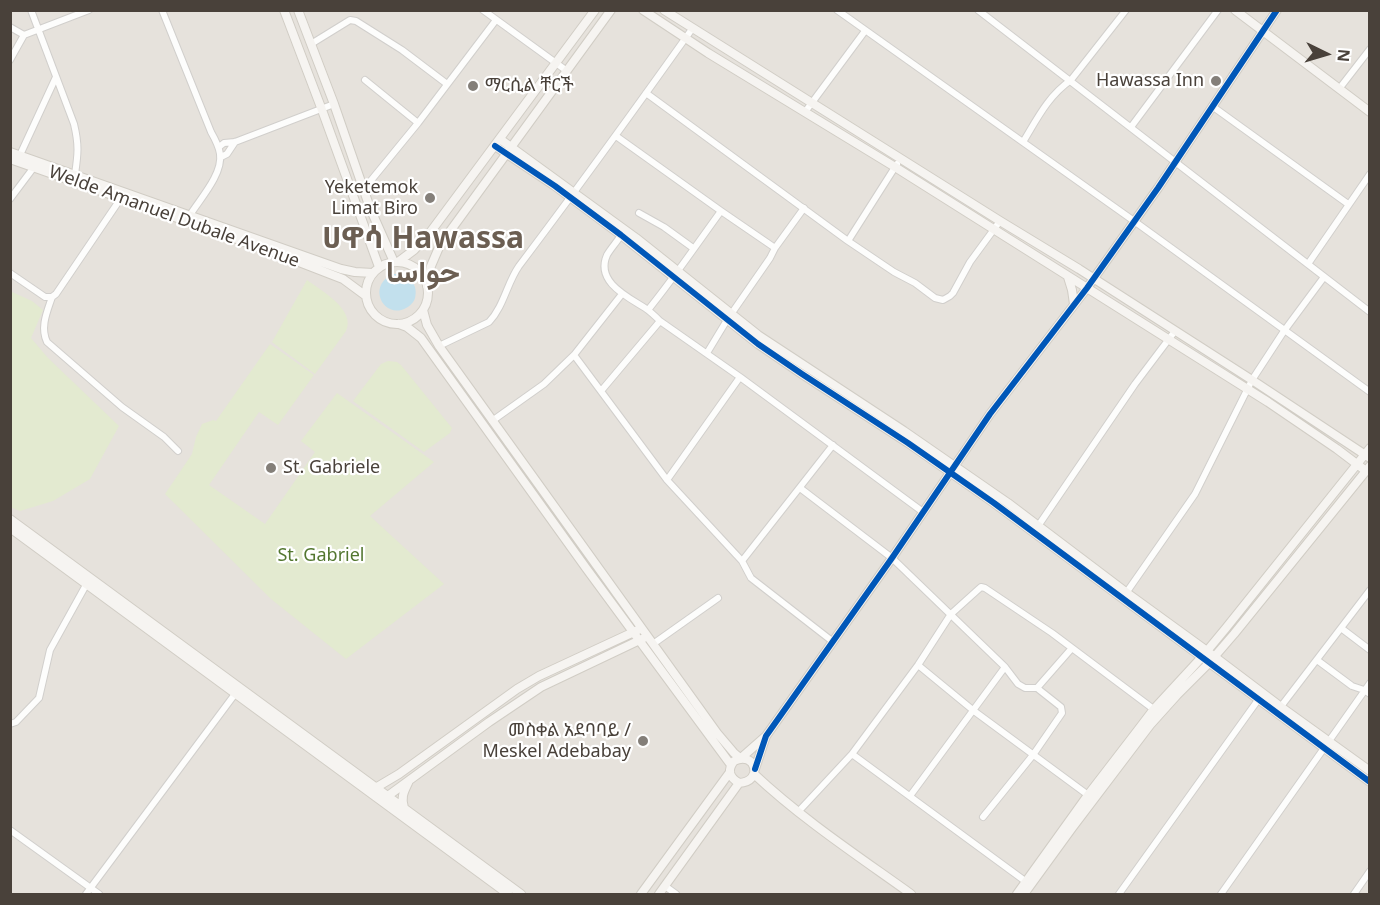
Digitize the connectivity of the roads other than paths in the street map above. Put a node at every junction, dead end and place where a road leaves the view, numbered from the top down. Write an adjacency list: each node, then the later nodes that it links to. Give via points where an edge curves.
1 (31, 10): 20 (street)
2 (89, 10): 20 (street)
3 (162, 10): 48 (street)
4 (284, 10): 39 (street)
5 (298, 10): 25 (street)
6 (483, 10): 17 (street)
7 (595, 10): 28 (street)
8 (612, 10): 29 (street)
9 (643, 10): 24 (street)
10 (664, 10): 19 (street)
11 (837, 10): 21 (street)
12 (978, 10): 32 (street)
13 (1126, 10): 32 (street)
14 (1218, 10): 43 (street)
15 (1235, 10): 22 (street)
16 (1277, 10): 22 (street)
17 (496, 20): 28 (street); 33 (street)
18 (10, 27): 23 (street)
19 (692, 29): 24 (street); 36 (street)
20 (38, 30): 23 (street); 30 (street)
21 (865, 31): 36 (street); 47 (street)
22 (1264, 33): 34 (street); 38 (street)
23 (24, 35): 27 (street)
24 (686, 38): 35 (street); 40 (street)
25 (311, 44): 33 (street, via 350,20 356,21); 37 (street)
26 (1370, 49): 34 (street)
27 (10, 60)
28 (556, 63): 29 (street); 46 (street)
29 (567, 71): 49 (street)
30 (56, 77): 51 (street); 57 (street, via 78,140)
31 (365, 80): 42 (street)
32 (1071, 80): 43 (street); 47 (street, via 1050,99)
33 (447, 84): 42 (street)
34 (1339, 90): 41 (street)
35 (646, 93): 44 (street); 64 (street)
36 (811, 103): 40 (street); 55 (street)
37 (334, 104): 39 (street); 59 (street)
38 (1212, 106): 54 (street); 63 (street)
39 (322, 110): 45 (street); 81 (street)
40 (805, 112): 55 (street)
41 (1370, 112)
42 (418, 123): 59 (street)
43 (1131, 127): 54 (street)
44 (616, 136): 60 (street); 65 (street)
45 (235, 142): 48 (street); 52 (street)
46 (498, 142): 49 (street); 76 (street)
47 (1023, 142): 69 (street)
48 (219, 147): 52 (street)
49 (509, 150): 60 (street, via 540,176); 87 (street, via 440,245)
50 (10, 152): 51 (street)
51 (20, 155): 57 (street)
52 (221, 157): 67 (street, via 217,174)
53 (10, 159): 56 (street, Welde Amanuel Dubale Avenue)
54 (1174, 162): 69 (street); 78 (street)
55 (898, 163): 68 (street); 70 (street); 72 (street)
56 (34, 167): 61 (street, Welde Amanuel Dubale Avenue); 62 (street)
57 (75, 174): 67 (street)
58 (1370, 174): 63 (street)
59 (364, 189): 73 (street)
60 (573, 195): 71 (street); 83 (street); 104 (street, via 514,273 492,319)
61 (121, 198): 91 (street, Welde Amanuel Dubale Avenue, via 343,279); 92 (street)
62 (10, 200)
63 (1348, 204): 78 (street)
64 (804, 208): 72 (street); 75 (street)
65 (721, 211): 74 (street); 75 (street)
66 (639, 213): 74 (street)
67 (190, 215): 81 (street, via 341,269)
68 (1000, 221): 70 (street); 80 (street)
69 (1134, 222): 79 (street); 102 (street)
70 (994, 230): 72 (street, via 953,292 943,300); 84 (street)
71 (621, 235): 83 (street); 90 (street, via 607,255 605,273)
72 (848, 241)
73 (384, 242): 76 (street, via 398,251); 77 (street)
74 (693, 248): 83 (street)
75 (775, 248): 98 (street)
76 (414, 250): 77 (street)
77 (396, 262): 81 (street); 87 (street, via 419,270)
78 (1308, 264): 85 (street)
79 (1103, 265): 80 (street); 86 (street); 89 (street)
80 (1079, 269): 86 (street)
81 (376, 270): 91 (street, via 367,284)
82 (10, 273): 92 (street, via 45,297)
83 (675, 274): 96 (street); 98 (street)
84 (1068, 276): 88 (street); 94 (street)
85 (1324, 277): 97 (street); 102 (street)
86 (1093, 279): 88 (street); 89 (street)
87 (427, 286): 95 (street)
88 (1087, 288): 93 (street); 94 (street)
89 (1108, 289): 101 (street)
90 (622, 294): 96 (street); 106 (street)
91 (366, 296): 100 (street, via 377,316)
92 (52, 297): 114 (street, via 45,321 47,342)
93 (1102, 298): 94 (street, via 1086,297); 103 (street)
94 (1076, 302): 118 (street)
95 (423, 310): 100 (street, via 412,320); 104 (street)
96 (648, 310): 99 (street)
97 (1370, 312)
98 (729, 317): 105 (street); 118 (street, via 758,344)
99 (660, 321): 105 (street); 109 (street)
100 (399, 324): 135 (street, via 421,338)
101 (1175, 331): 103 (street); 108 (street)
102 (1284, 331): 108 (street); 111 (street)
103 (1169, 340): 110 (street); 124 (street)
104 (439, 346): 112 (street)
105 (707, 353): 107 (street)
106 (574, 355): 109 (street); 112 (street, via 544,384)
107 (740, 377): 113 (street); 119 (street)
108 (1252, 380): 110 (street); 115 (street)
109 (601, 391): 119 (street)
110 (1247, 391): 116 (street); 131 (street, via 1196,494)
111 (1370, 392)
112 (492, 421): 135 (street)
113 (833, 445): 120 (street); 121 (street)
114 (178, 451)
115 (1368, 454): 116 (street)
116 (1357, 464): 117 (street); 125 (street)
117 (1368, 468): 126 (street)
118 (952, 470): 121 (street); 124 (street)
119 (667, 480): 128 (street)
120 (800, 488): 127 (street); 128 (street)
121 (923, 512): 127 (street)
122 (10, 519): 165 (street)
123 (10, 528): 129 (street)
124 (1036, 530): 131 (street)
125 (1290, 549): 126 (street); 141 (street)
126 (1298, 555): 141 (street)
127 (892, 558): 133 (street); 137 (street)
128 (742, 561): 137 (street, via 757,584)
129 (86, 585): 148 (street); 153 (street, via 50,650 39,698)
130 (1370, 590): 134 (street)
131 (1124, 596): 141 (street)
132 (718, 598): 138 (street)
133 (951, 615): 139 (street, via 980,588 985,588); 143 (street); 144 (street)
134 (1341, 628): 140 (street); 142 (street)
135 (637, 630): 136 (street); 165 (street, via 517,689)
136 (643, 639): 138 (street); 159 (street); 162 (street, via 541,687)
137 (832, 641): 154 (street)
138 (653, 644): 158 (street, via 717,733)
139 (1072, 648): 146 (street); 152 (street)
140 (1370, 650)
141 (1208, 657): 149 (street); 150 (street); 152 (street)
142 (1317, 660): 147 (street, via 1352,686); 150 (street)
143 (918, 665): 151 (street); 156 (street)
144 (1005, 667): 146 (street, via 1018,684); 151 (street)
145 (1370, 683): 147 (street)
146 (1037, 688): 157 (street, via 1062,711)
147 (1367, 692): 155 (street)
148 (235, 694): 165 (street); 177 (street)
149 (1258, 700): 150 (street); 188 (street)
150 (1279, 710): 155 (street)
151 (974, 711): 157 (street); 168 (street)
152 (1157, 712): 167 (street); 187 (street)
153 (10, 724)
154 (766, 736): 158 (street); 160 (street)
155 (1326, 744): 161 (street); 164 (street); 189 (street)
156 (852, 754): 168 (street); 171 (street)
157 (1033, 755): 167 (street); 172 (street)
158 (740, 758): 159 (street); 160 (street, via 748,759)
159 (730, 768): 163 (street, via 734,780); 182 (street)
160 (754, 771): 163 (street); 166 (street)
161 (1370, 771)
162 (410, 780): 169 (street); 170 (street, via 402,794)
163 (744, 782): 166 (street); 176 (street)
164 (1370, 782)
165 (373, 790): 169 (street)
166 (774, 793): 171 (street)
167 (1088, 795): 175 (street)
168 (910, 796): 175 (street)
169 (384, 799): 170 (street); 180 (street)
170 (404, 808): 181 (street)
171 (798, 812): 185 (street)
172 (983, 817)
173 (10, 830): 177 (street)
174 (1370, 872): 190 (street)
175 (1025, 881): 186 (street)
176 (665, 886): 183 (street); 184 (street)
177 (90, 888): 178 (street); 179 (street)
178 (86, 894)
179 (99, 894)
180 (507, 894)
181 (521, 894)
182 (641, 894)
183 (659, 894)
184 (676, 894)
185 (911, 894)
186 (1017, 894)
187 (1024, 894)
188 (1119, 894)
189 (1221, 894)
190 (1354, 894)

